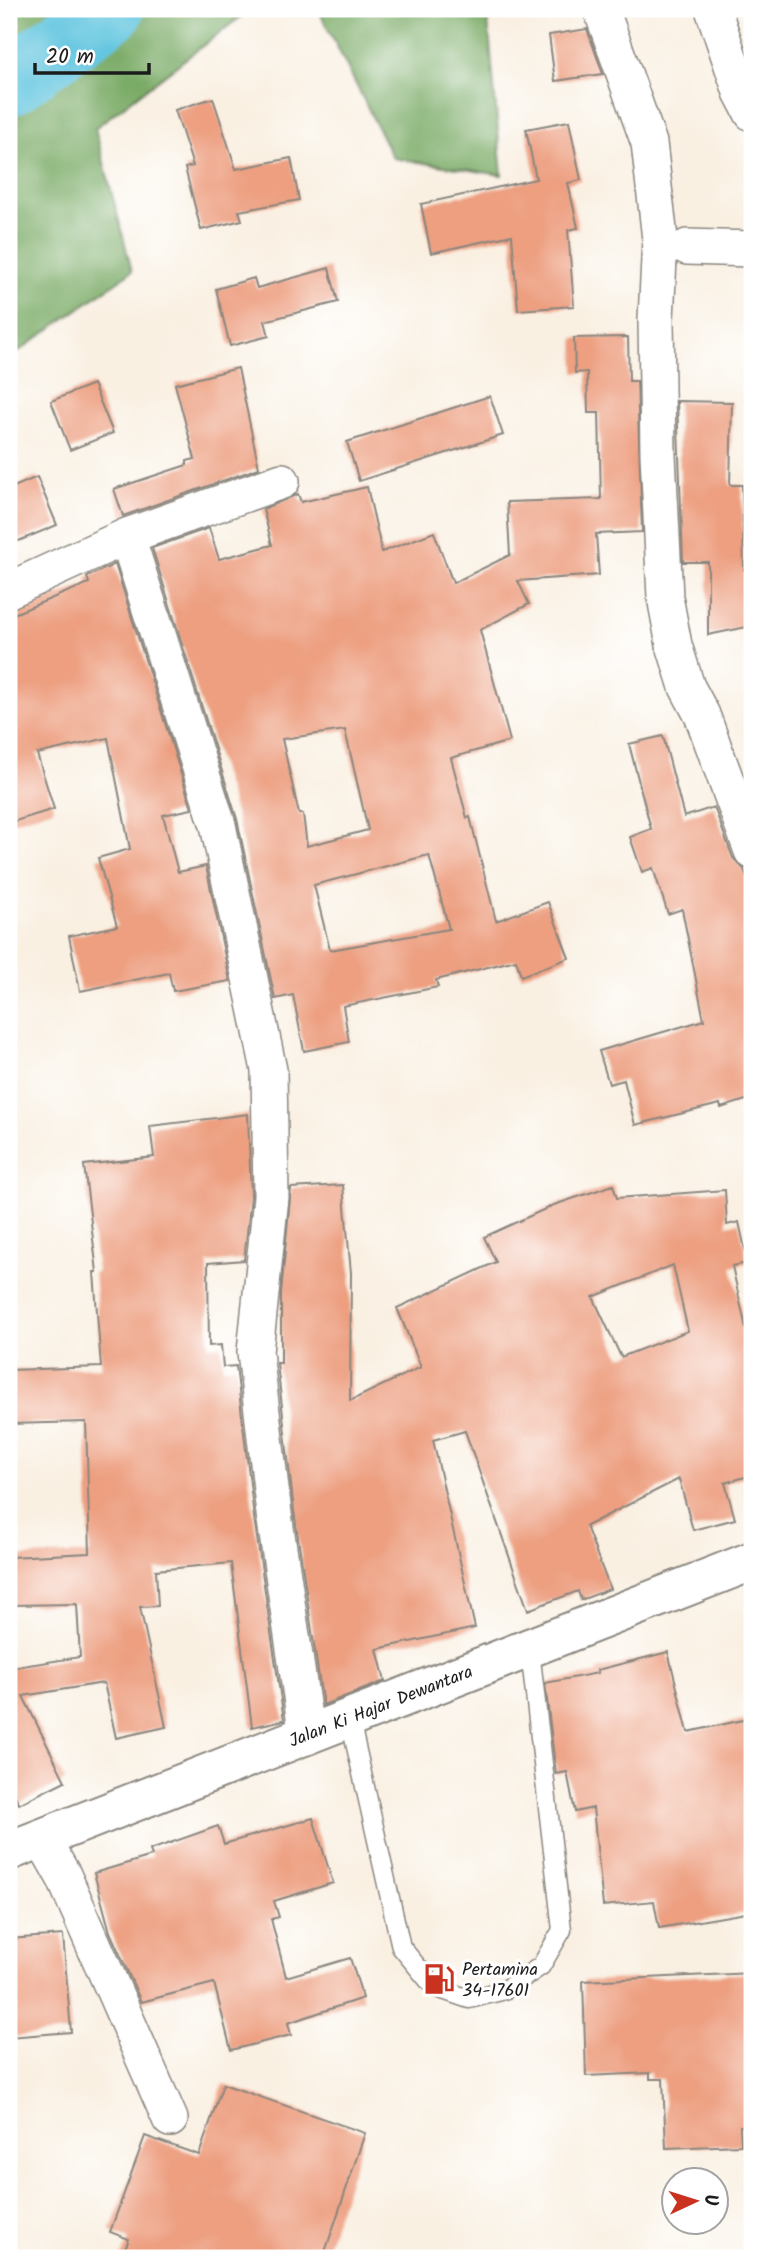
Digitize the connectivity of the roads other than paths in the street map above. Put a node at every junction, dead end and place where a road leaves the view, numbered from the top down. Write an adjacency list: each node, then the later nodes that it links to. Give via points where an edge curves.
1 (601, 9): 9 (street, via 653,166 660,239 656,319 664,597 687,687 702,715)
2 (713, 9): 3 (street)
3 (752, 113)
4 (687, 247): 5 (street)
5 (752, 248)
6 (282, 481): 7 (street)
7 (127, 536): 8 (street); 13 (street, via 218,825 270,1070 271,1197 254,1352)
8 (9, 590)
9 (752, 851)
10 (752, 1561): 11 (main road, Jalan Ki Hajar Dewantara)
11 (530, 1650): 12 (main road, Jalan Ki Hajar Dewantara); 12 (lane, via 562,1930 541,1966 505,1990 469,1998 435,1987 401,1947)
12 (350, 1720): 13 (main road, Jalan Ki Hajar Dewantara)
13 (307, 1737): 14 (main road, Jalan Ki Hajar Dewantara)
14 (26, 1845): 15 (street, via 64,1877)
15 (170, 2119)

